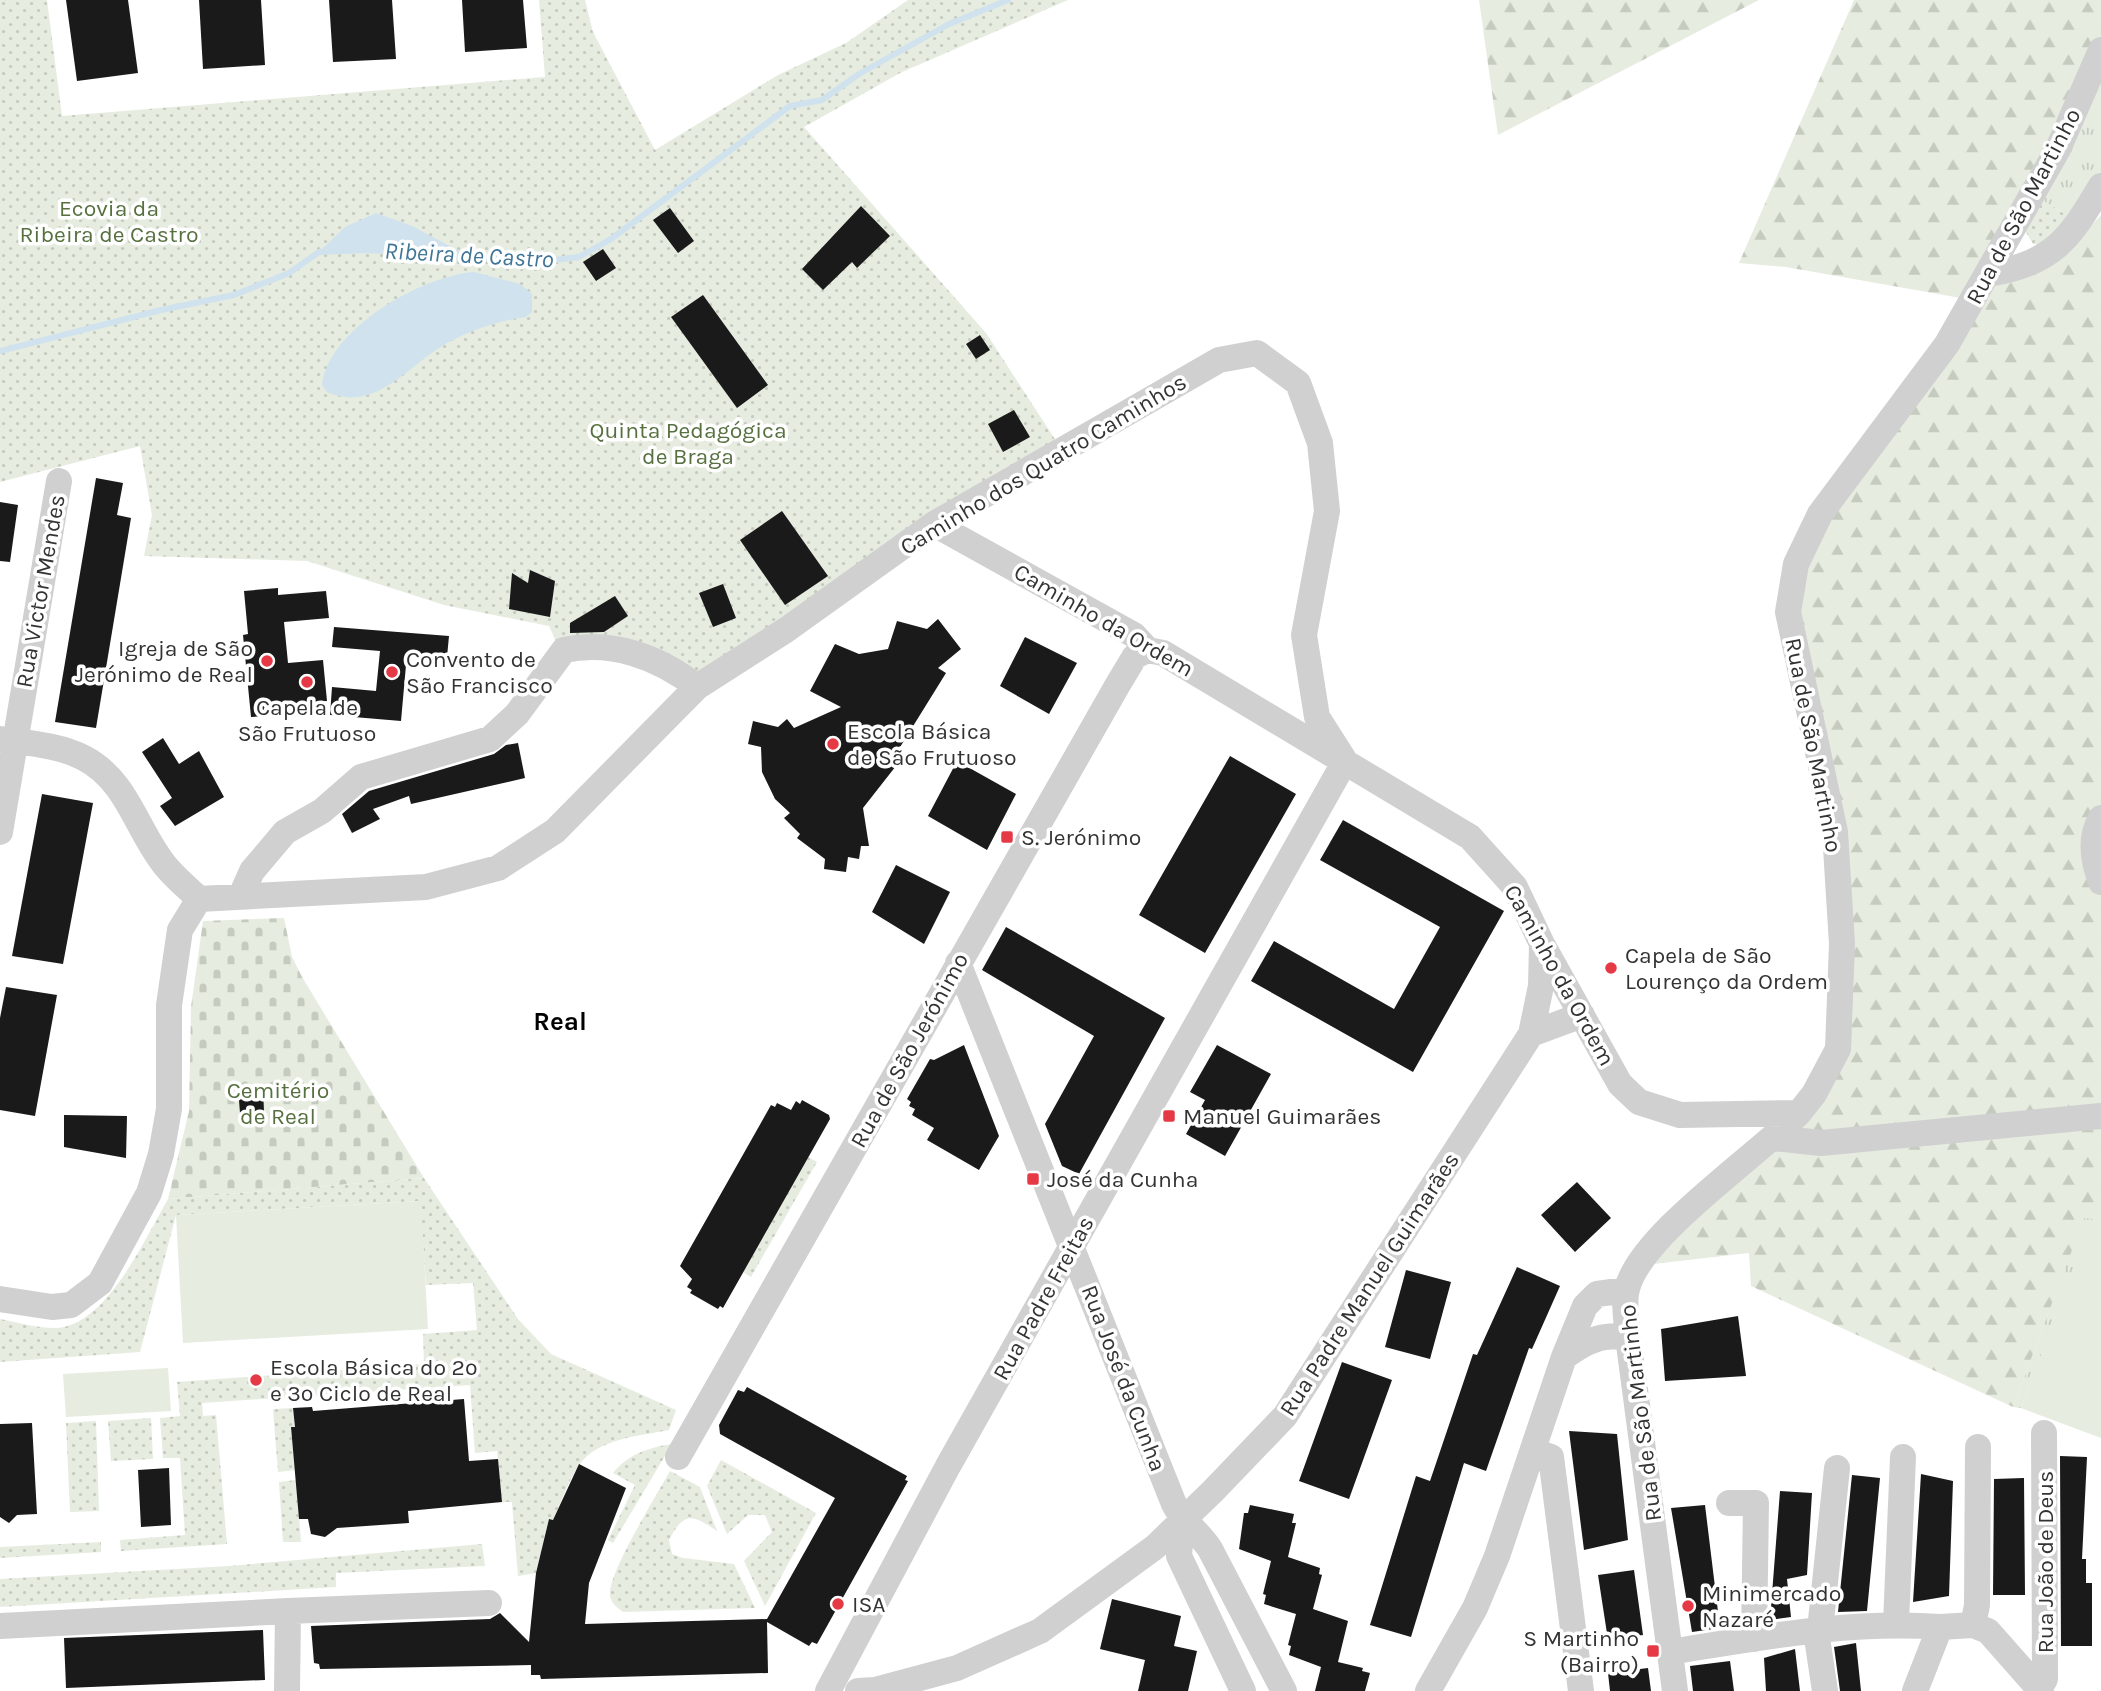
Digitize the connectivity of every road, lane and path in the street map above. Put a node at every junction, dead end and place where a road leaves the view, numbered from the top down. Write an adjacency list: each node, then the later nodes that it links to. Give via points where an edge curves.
1 (2101, 50): 3 (street, Rua de São Martinho, via 2058,149)
2 (2101, 186): 3 (street, via 2063,244 2020,268)
3 (1988, 274): 20 (street, Rua de São Martinho, via 1947,344 1820,514 1796,565 1788,612 1835,832 1842,944 1838,1049)
4 (1257, 353): 6 (street, Caminho dos Quatro Caminhos, via 1219,360); 10 (street, Caminho da Ordem, via 1298,383 1320,443 1327,511 1304,635 1317,717)
5 (59, 481): 9 (street, Rua Victor Mendes)
6 (934, 524): 7 (street, Caminho da Ordem, via 1134,635); 8 (street, Caminho dos Quatro Caminhos)
7 (1147, 650): 10 (street, Caminho da Ordem, via 1163,653); 17 (street, Rua de São Jerónimo, via 1135,656)
8 (698, 687): 14 (street, via 555,831 498,867 426,887); 14 (street, via 672,667 606,645 564,650 525,705 490,739 361,777 322,811 285,832 252,871)
9 (7, 740): 12 (street, Rua Victor Mendes); 15 (street, via 60,749 105,773 123,793 161,861)
10 (1345, 761): 16 (street, Caminho da Ordem, via 1470,837 1515,887); 23 (street, Rua Padre Freitas)
11 (2101, 818): 13 (street, via 2093,841)
12 (0, 832)
13 (2101, 882)
14 (241, 896): 15 (street)
15 (199, 899): 25 (street, via 180,930 169,1006 169,1109 149,1193 100,1283 71,1305 52,1307)
16 (1542, 944): 18 (street, Caminho da Ordem); 19 (street, Rua Padre Manuel Guimarães, via 1541,986)
17 (957, 963): 23 (street, Rua José da Cunha); 31 (street, Rua de São Jerónimo)
18 (1582, 1015): 19 (street); 20 (street, Caminho da Ordem, via 1620,1084 1639,1102 1680,1115)
19 (1531, 1034): 35 (street, Rua Padre Manuel Guimarães, via 1285,1416)
20 (1799, 1113): 22 (street, Rua de São Martinho)
21 (2101, 1116): 22 (street, via 1821,1143)
22 (1774, 1138): 24 (street, Rua de São Martinho, via 1658,1240 1636,1266)
23 (1072, 1249): 35 (street, Rua José da Cunha); 47 (street, Rua Padre Freitas, via 948,1466)
24 (1626, 1290): 26 (street, Rua de São Martinho); 27 (street, via 1597,1294 1585,1306)
25 (0, 1299)
26 (1628, 1337): 27 (street, via 1590,1339); 44 (street, Rua de São Martinho)
27 (1564, 1357): 30 (street)
28 (2044, 1433): 45 (street, Rua João de Deus, via 2045,1679)
29 (1978, 1447): 39 (street)
30 (1534, 1451): 51 (street, via 1475,1608); 52 (street, via 1551,1457)
31 (678, 1457)
32 (1903, 1457): 38 (street)
33 (1838, 1468): 42 (street)
34 (1728, 1503): 43 (street, via 1756,1503)
35 (1182, 1520): 48 (street, Rua Padre Manuel Guimarães, via 1155,1547 1040,1631 957,1668); 49 (street, via 1179,1556); 50 (street, via 1210,1549)
36 (489, 1603): 37 (street)
37 (288, 1611): 40 (street); 46 (street)
38 (1896, 1623): 41 (street); 42 (street)
39 (1973, 1625): 41 (street); 45 (street, via 1988,1631)
40 (0, 1626)
41 (1940, 1627): 55 (street)
42 (1818, 1631): 43 (street); 54 (street)
43 (1754, 1639): 44 (street)
44 (1670, 1652): 53 (street, Rua de São Martinho)
45 (2040, 1690)
46 (287, 1691)
47 (828, 1691)
48 (858, 1691)
49 (1243, 1691)
50 (1283, 1691)
51 (1428, 1691)
52 (1581, 1691)
53 (1675, 1691)
54 (1825, 1691)
55 (1915, 1691)

